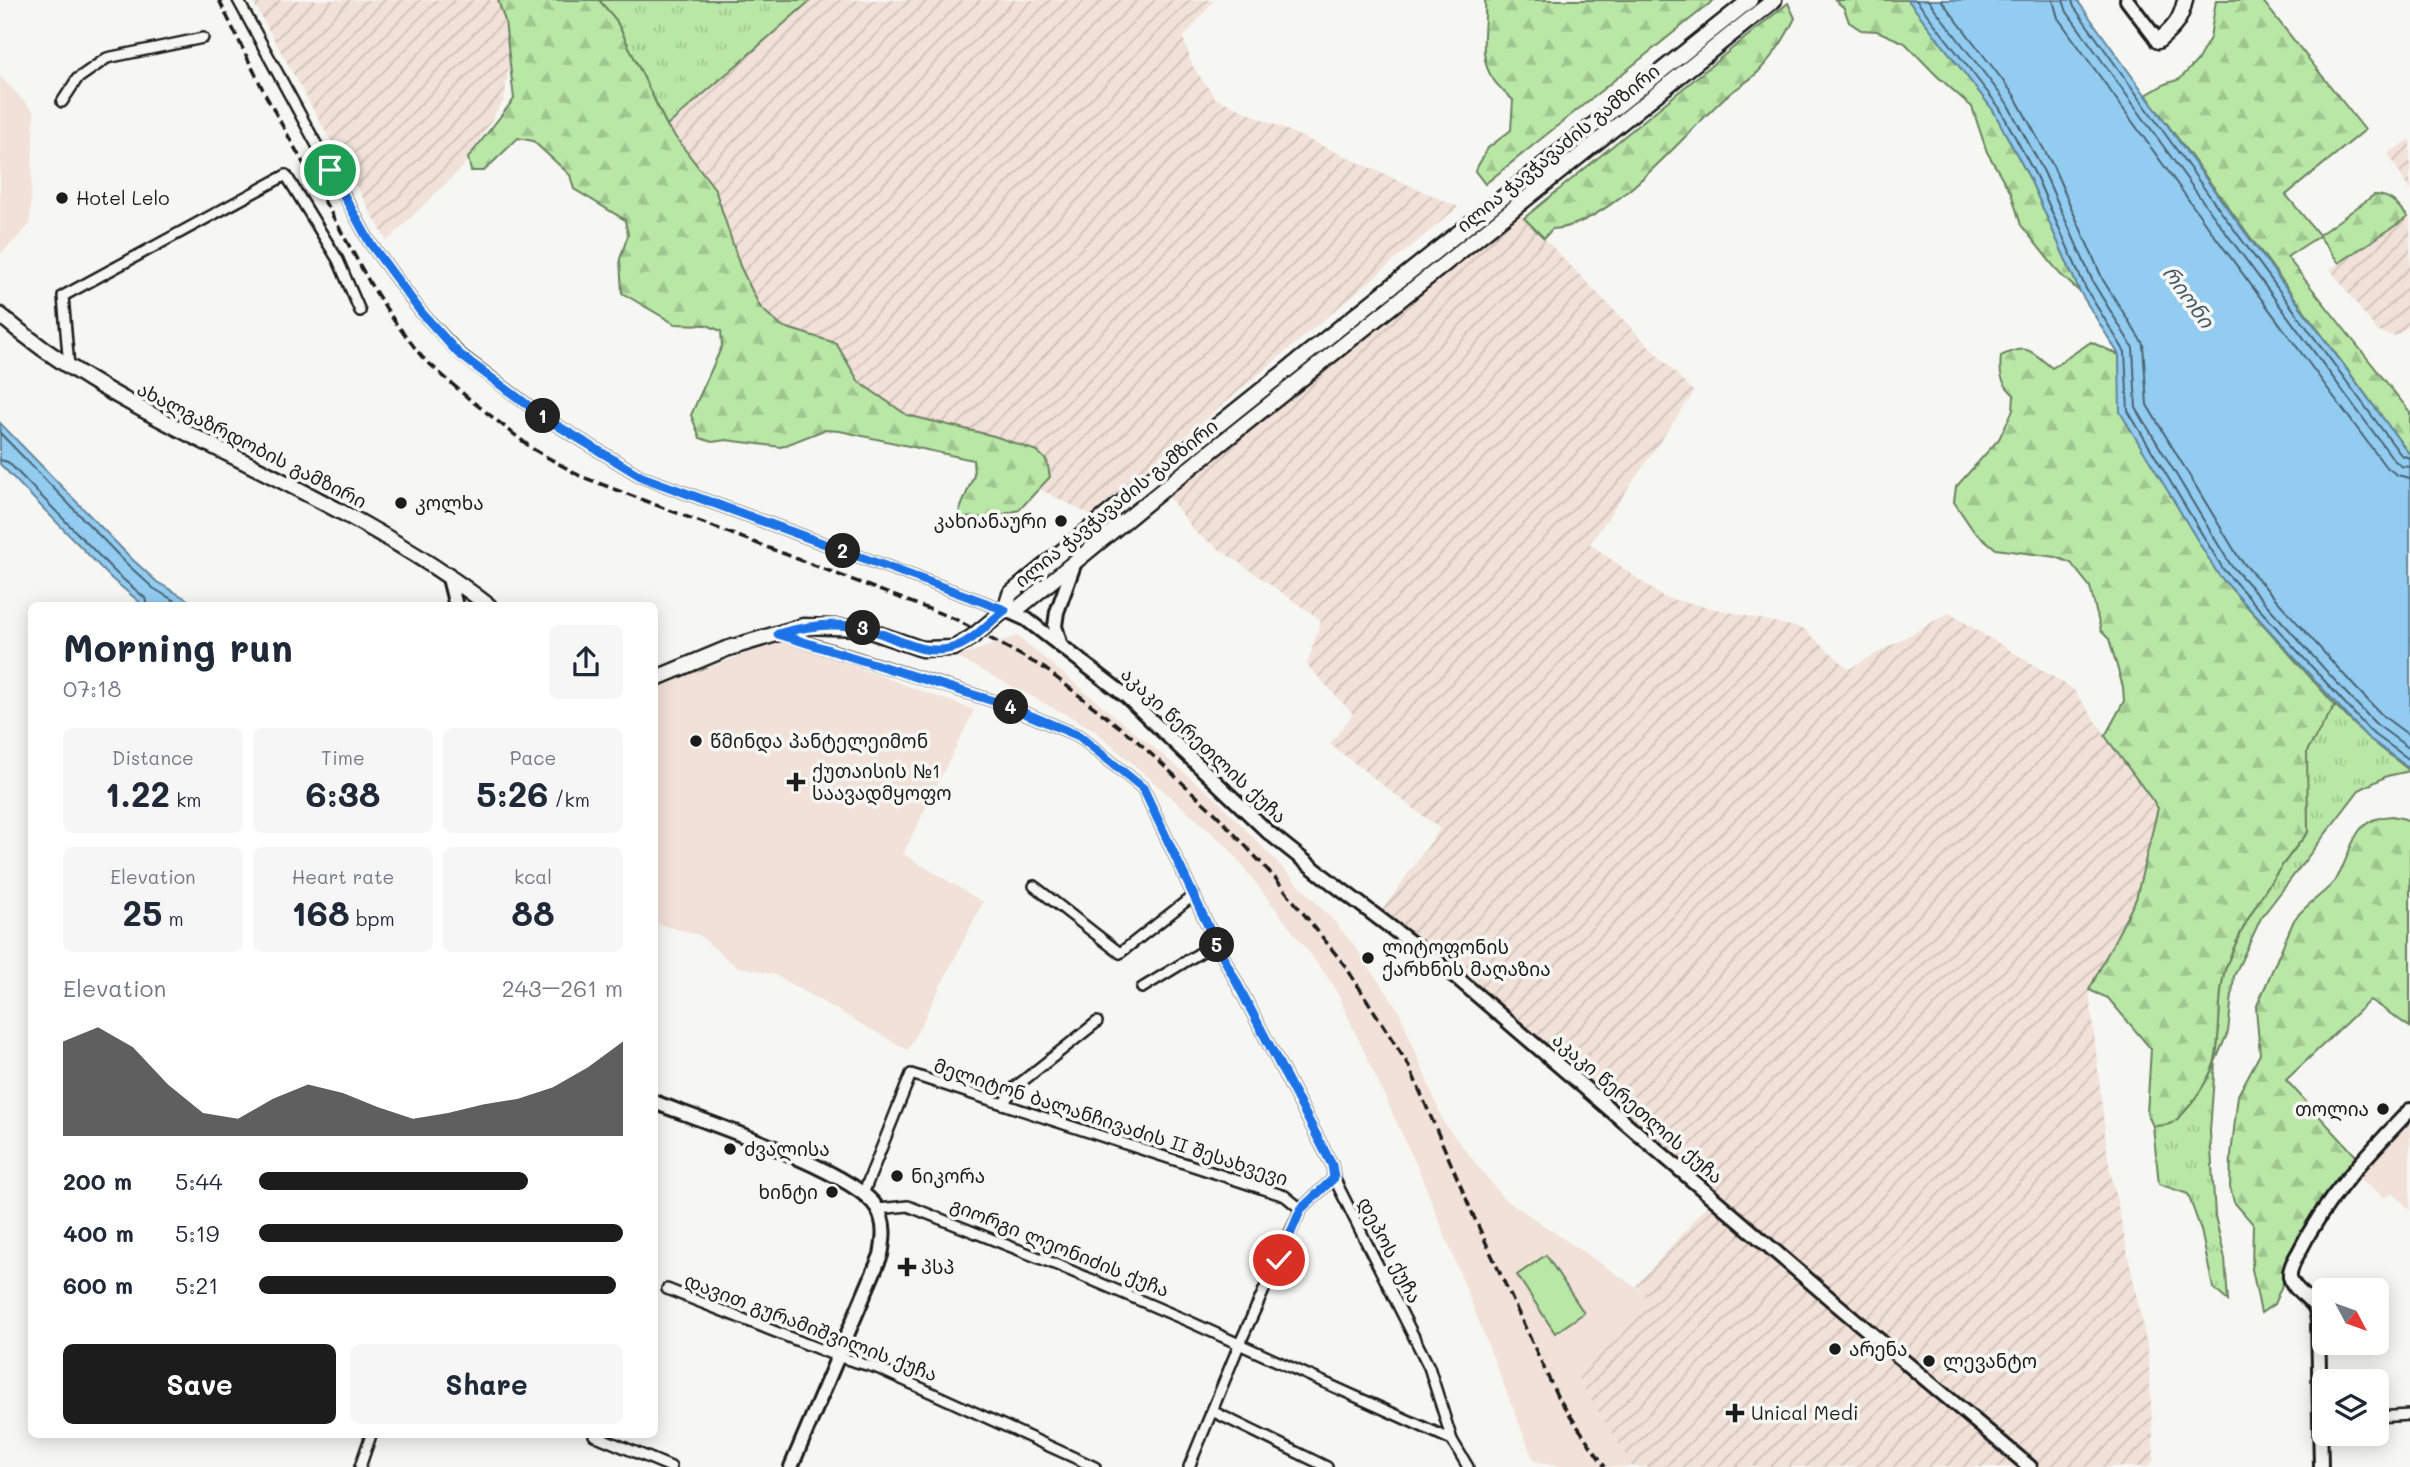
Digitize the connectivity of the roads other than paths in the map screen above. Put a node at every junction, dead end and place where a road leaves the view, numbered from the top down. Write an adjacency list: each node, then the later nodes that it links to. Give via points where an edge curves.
1 (238, 0): 16 (street, აკაკი წერეთლის ქუჩა, via 370,243 458,353 545,418 642,477)
2 (1750, 0): 16 (main road, ილია ჭავჭავაძის გამზირი, via 1010,594)
3 (1774, 0): 12 (main road, ილია ჭავჭავაძის გამზირი)
4 (2127, 0): 7 (main road)
5 (2185, 0): 7 (main road, via 2175,27)
6 (203, 38): 8 (street, via 107,58 77,79)
7 (2158, 41)
8 (62, 102)
9 (360, 311): 11 (street, via 338,260 286,174 64,296)
10 (0, 315): 11 (main road, ახალგაზრდობის გამზირი)
11 (69, 368): 13 (main road, ახალგაზრდობის გამზირი)
12 (1075, 562): 16 (main road, ილია ჭავჭავაძის გამზირი, via 1016,610); 18 (main road, via 1057,612 1055,626)
13 (448, 574): 14 (main road); 15 (main road, ახალგაზრდობის გამზირი)
14 (455, 602)
15 (484, 602)
16 (1005, 610): 17 (main road, via 963,644 945,649 922,649 861,628 803,626); 18 (main road, აკაკი წერეთლის ქუჩა, via 1026,619)
17 (778, 634): 19 (main road, via 726,649); 21 (street, დეპოს ქუჩა, via 1003,704 1079,736 1143,788)
18 (1061, 646): 50 (main road, აკაკი წერეთლის ქუჩა, via 1126,696 1268,832 1456,976)
19 (658, 677)
20 (1034, 886): 21 (street, via 1120,953)
21 (1194, 895): 22 (street, დეპოს ქუჩა)
22 (1216, 943): 23 (street); 28 (street, დეპოს ქუჩა, via 1332,1165)
23 (1142, 988)
24 (1097, 1022): 26 (street, via 1014,1088)
25 (658, 1104): 29 (main road, via 816,1166)
26 (1003, 1104): 29 (street, მელიტონ ბალანჩივაძის II შესახვევი, via 911,1074); 31 (street, მელიტონ ბალანჩივაძის II შესახვევი, via 1285,1196)
27 (2410, 1110): 35 (main road, via 2329,1202 2290,1270 2295,1287 2315,1307)
28 (1334, 1178): 31 (street); 41 (street, დეპოს ქუჩა, via 1429,1367)
29 (863, 1194): 30 (main road)
30 (878, 1209): 33 (street, გიორგი ლეონიძის ქუჩა, via 908,1206); 34 (main road, via 883,1221 881,1255)
31 (1301, 1209): 33 (street)
32 (667, 1289): 34 (street, დავით გურამიშვილის ქუჩა)
33 (1239, 1345): 36 (street); 41 (street, გიორგი ლეონიძის ქუჩა)
34 (839, 1357): 45 (main road); 46 (street, დავით გურამიშვილის ქუჩა, via 877,1368)
35 (2320, 1369)
36 (1212, 1411): 47 (street); 48 (street)
37 (2410, 1415): 38 (street)
38 (2389, 1416)
39 (371, 1438): 43 (street)
40 (601, 1438): 44 (street)
41 (1452, 1440): 49 (street, დეპოს ქუჩა)
42 (2321, 1446): 51 (main road)
43 (360, 1467)
44 (671, 1467)
45 (791, 1467)
46 (1095, 1467)
47 (1189, 1467)
48 (1327, 1467)
49 (1468, 1467)
50 (2030, 1467)
51 (2321, 1467)

